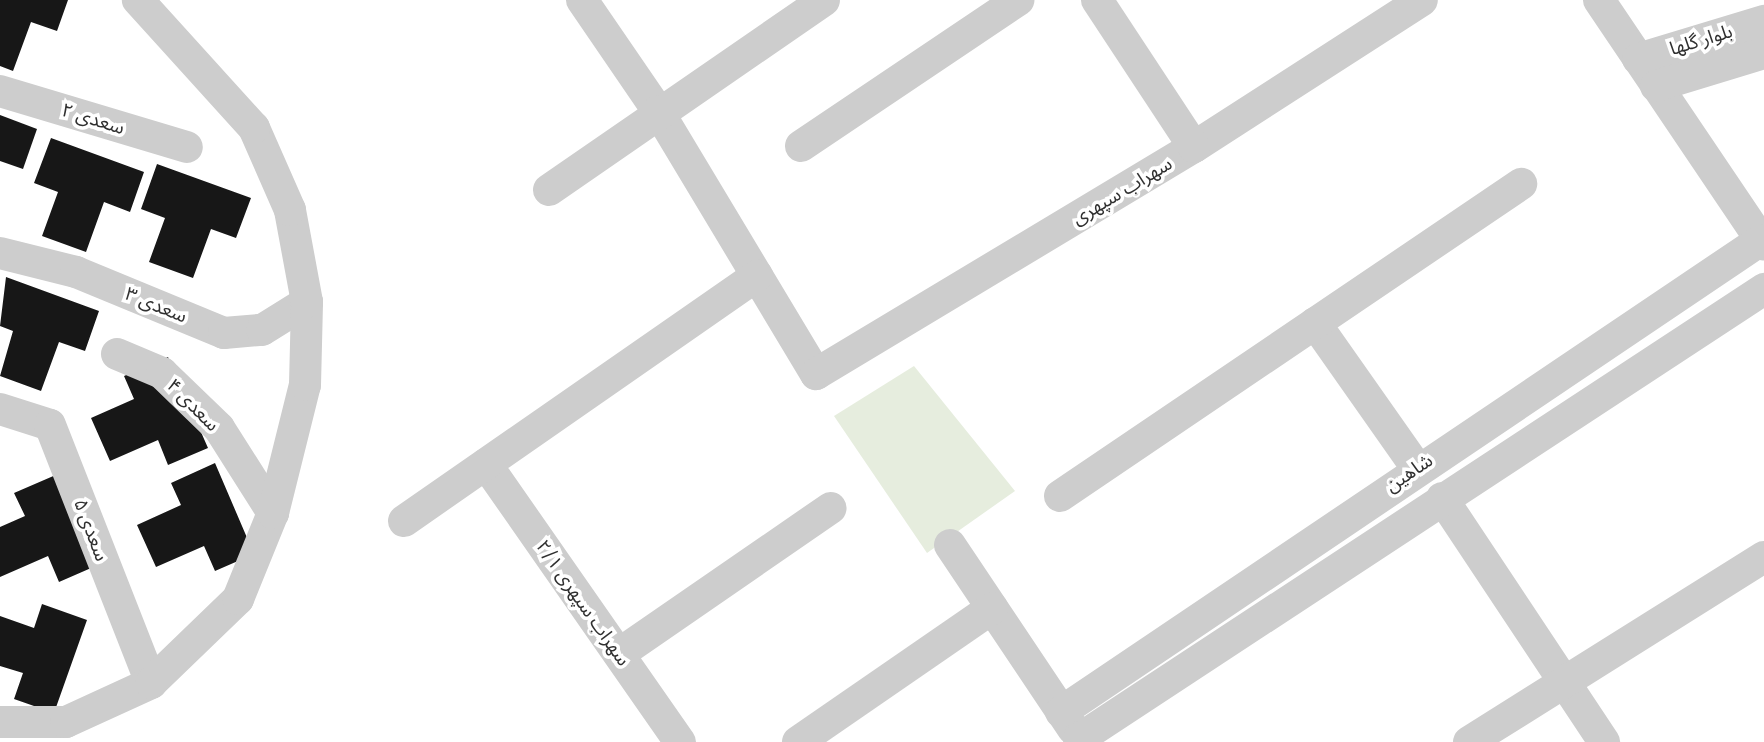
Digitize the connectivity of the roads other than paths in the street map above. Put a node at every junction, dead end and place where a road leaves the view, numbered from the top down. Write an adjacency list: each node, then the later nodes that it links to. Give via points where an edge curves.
1 (138, 0): 23 (street, via 254,128 290,210)
2 (582, 0): 13 (street)
3 (824, 0): 13 (street)
4 (1097, 0): 16 (street)
5 (1422, 0): 16 (street, سهراب سپهری)
6 (1599, 0): 10 (street)
7 (1000, 5): 14 (street)
8 (1764, 21): 10 (street, بلوار گلها)
9 (1764, 53): 11 (street, بلوار گلها)
10 (1638, 59): 11 (street)
11 (1656, 86): 19 (street)
12 (0, 91): 15 (street, سعدی ۲)
13 (658, 111): 18 (street); 21 (street)
14 (801, 146)
15 (187, 147)
16 (1194, 148): 21 (street, سهراب سپهری, via 816,374)
17 (1521, 184): 24 (street)
18 (549, 190)
19 (1762, 243): 28 (street, شاهین)
20 (0, 253): 23 (street, سعدی ۳, via 76,272 224,333 262,330)
21 (757, 276): 27 (street)
22 (1764, 289): 30 (street, شاهین)
23 (307, 302): 32 (street, via 305,385)
24 (1315, 323): 28 (street); 29 (street)
25 (117, 354): 32 (street, سعدی ۴, via 162,373 219,428)
26 (0, 409): 39 (street, سعدی ۵, via 50,425)
27 (486, 464): 33 (street); 37 (street, سهراب سپهری ۲/۱)
28 (1417, 468): 40 (street, شاهین)
29 (1060, 495)
30 (1442, 498): 38 (street); 42 (street, شاهین)
31 (831, 508): 37 (street)
32 (273, 513): 39 (street, via 238,599)
33 (404, 521)
34 (950, 545): 36 (street)
35 (1764, 556): 38 (street)
36 (992, 608): 40 (street); 44 (street)
37 (619, 654): 43 (street, سهراب سپهری ۲/۱)
38 (1563, 681): 45 (street); 46 (street)
39 (151, 683): 41 (street, via 66,722)
40 (1061, 712): 42 (street)
41 (0, 722)
42 (1081, 740)
43 (680, 742)
44 (798, 742)
45 (1469, 742)
46 (1604, 742)

